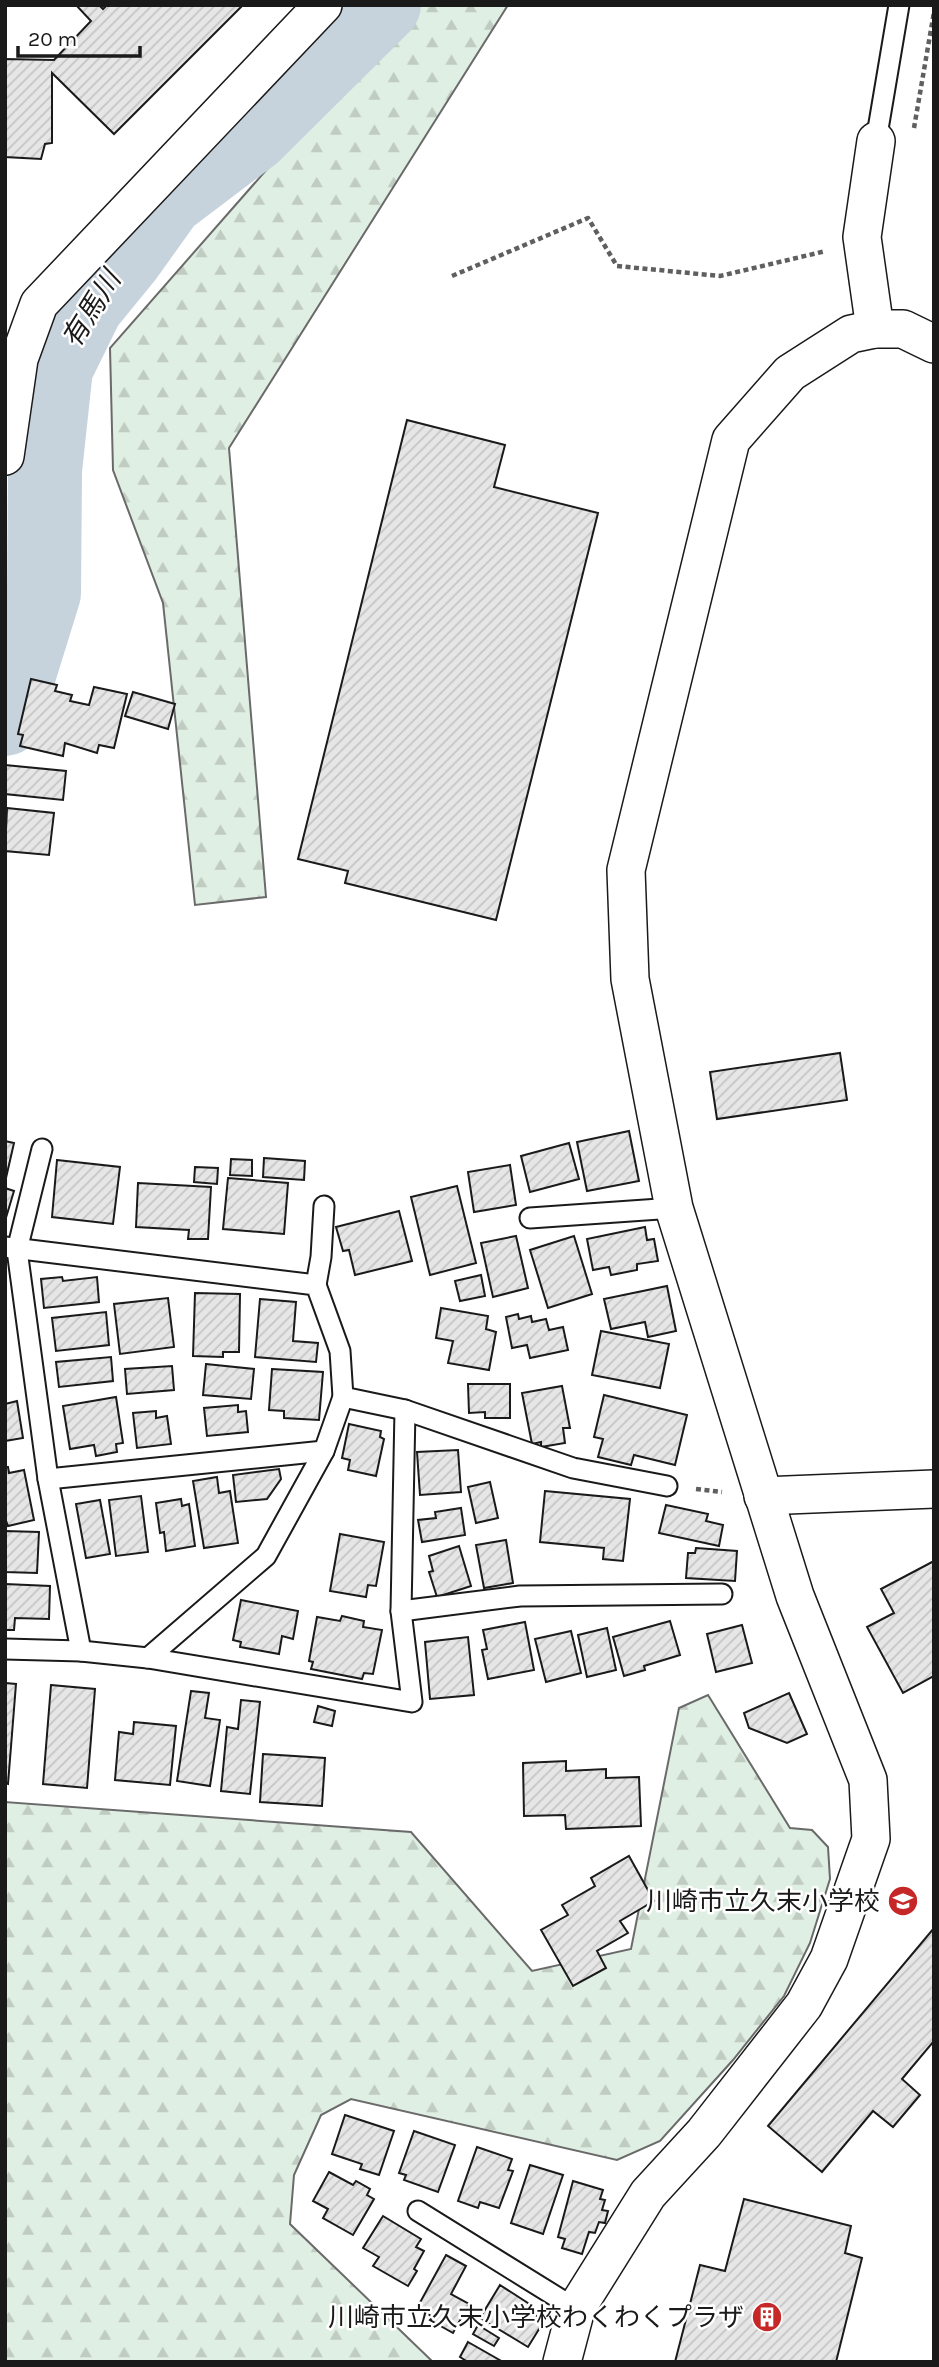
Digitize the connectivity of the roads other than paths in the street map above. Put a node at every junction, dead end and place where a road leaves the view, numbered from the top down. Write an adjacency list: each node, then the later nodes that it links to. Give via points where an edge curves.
1 (323, 5): 6 (street, via 39,304 19,359)
2 (899, 5): 3 (lane)
3 (876, 141): 4 (street, via 862,237)
4 (875, 329): 5 (street, via 904,329); 9 (street, via 851,334 789,373 732,440 626,870 629,979)
5 (934, 344)
6 (5, 456)
7 (42, 1149): 11 (lane)
8 (324, 1206): 12 (lane)
9 (674, 1208): 10 (lane); 19 (street)
10 (530, 1218)
11 (11, 1248): 12 (lane); 16 (lane)
12 (316, 1285): 13 (lane, via 340,1351)
13 (343, 1397): 14 (lane); 15 (lane)
14 (405, 1410): 17 (lane, via 573,1468); 21 (lane)
15 (324, 1451): 16 (lane); 24 (lane, via 265,1556)
16 (48, 1479): 23 (lane)
17 (667, 1486)
18 (934, 1489): 19 (street)
19 (763, 1496): 26 (street, via 795,1596 868,1780 871,1839 829,1959 804,2005 704,2133 648,2194)
20 (722, 1594): 21 (lane, via 520,1595)
21 (401, 1611): 24 (lane, via 412,1702)
22 (5, 1649): 23 (lane)
23 (81, 1651): 24 (lane)
24 (148, 1658)
25 (418, 2211): 26 (lane)
26 (576, 2309): 27 (street)
27 (562, 2362)

